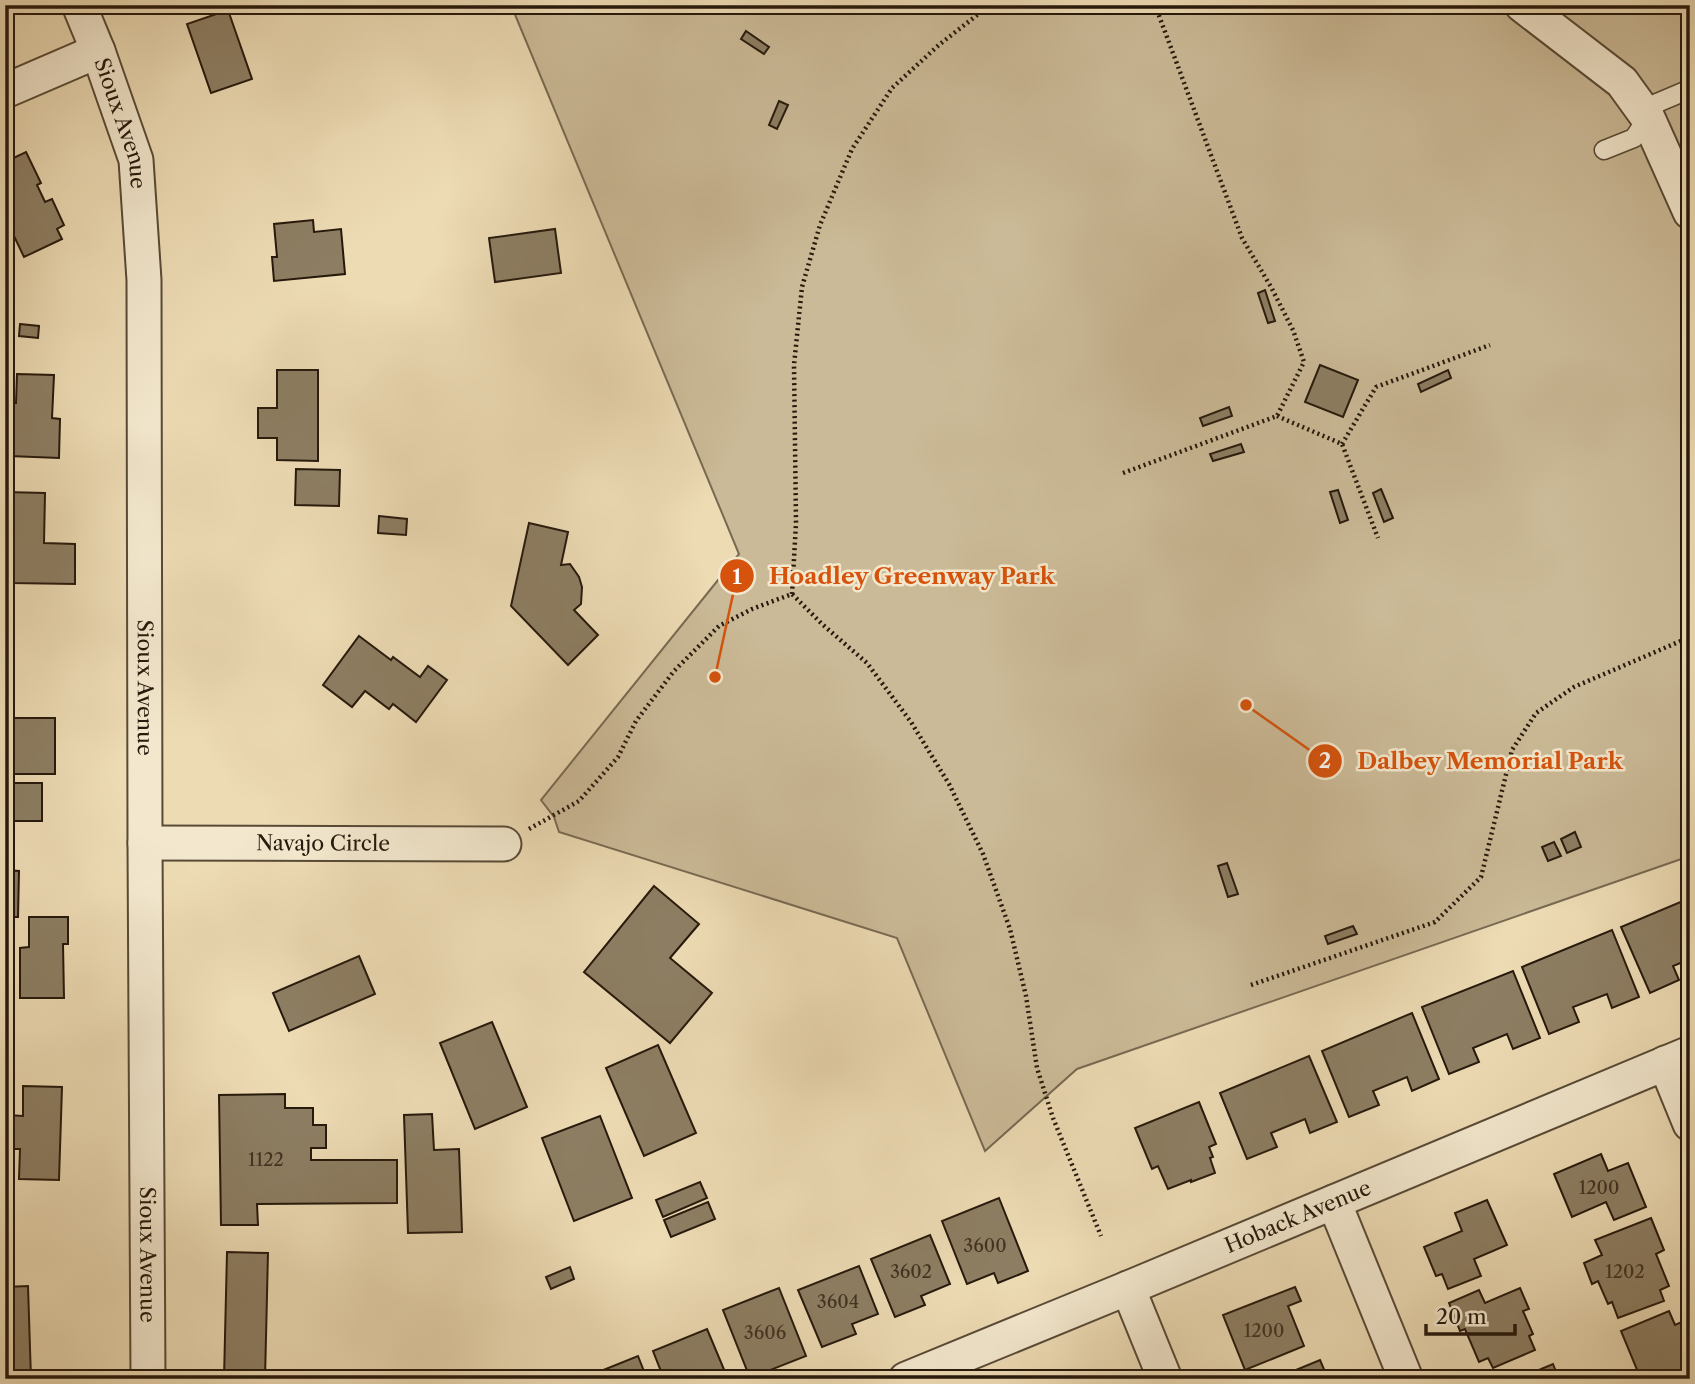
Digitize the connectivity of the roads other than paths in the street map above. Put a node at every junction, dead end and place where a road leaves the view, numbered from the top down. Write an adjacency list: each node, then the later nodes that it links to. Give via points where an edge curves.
1 (79, 5): 3 (street, Sioux Avenue)
2 (1522, 5): 6 (street, via 1622,82)
3 (98, 51): 5 (street); 9 (street, Sioux Avenue, via 136,160 144,280)
4 (1690, 89): 6 (lane, via 1657,103)
5 (5, 91)
6 (1648, 118): 7 (lane, via 1633,138); 8 (street)
7 (1604, 150)
8 (1690, 212)
9 (145, 843): 10 (street, Navajo Circle); 15 (street, Sioux Avenue)
10 (504, 844)
11 (1678, 1058): 12 (street); 13 (street, Hoback Avenue)
12 (1690, 1124)
13 (1334, 1202): 14 (street, Hoback Avenue); 18 (street)
14 (1128, 1288): 16 (street, Hoback Avenue); 17 (street)
15 (148, 1379)
16 (906, 1379)
17 (1165, 1379)
18 (1406, 1379)

